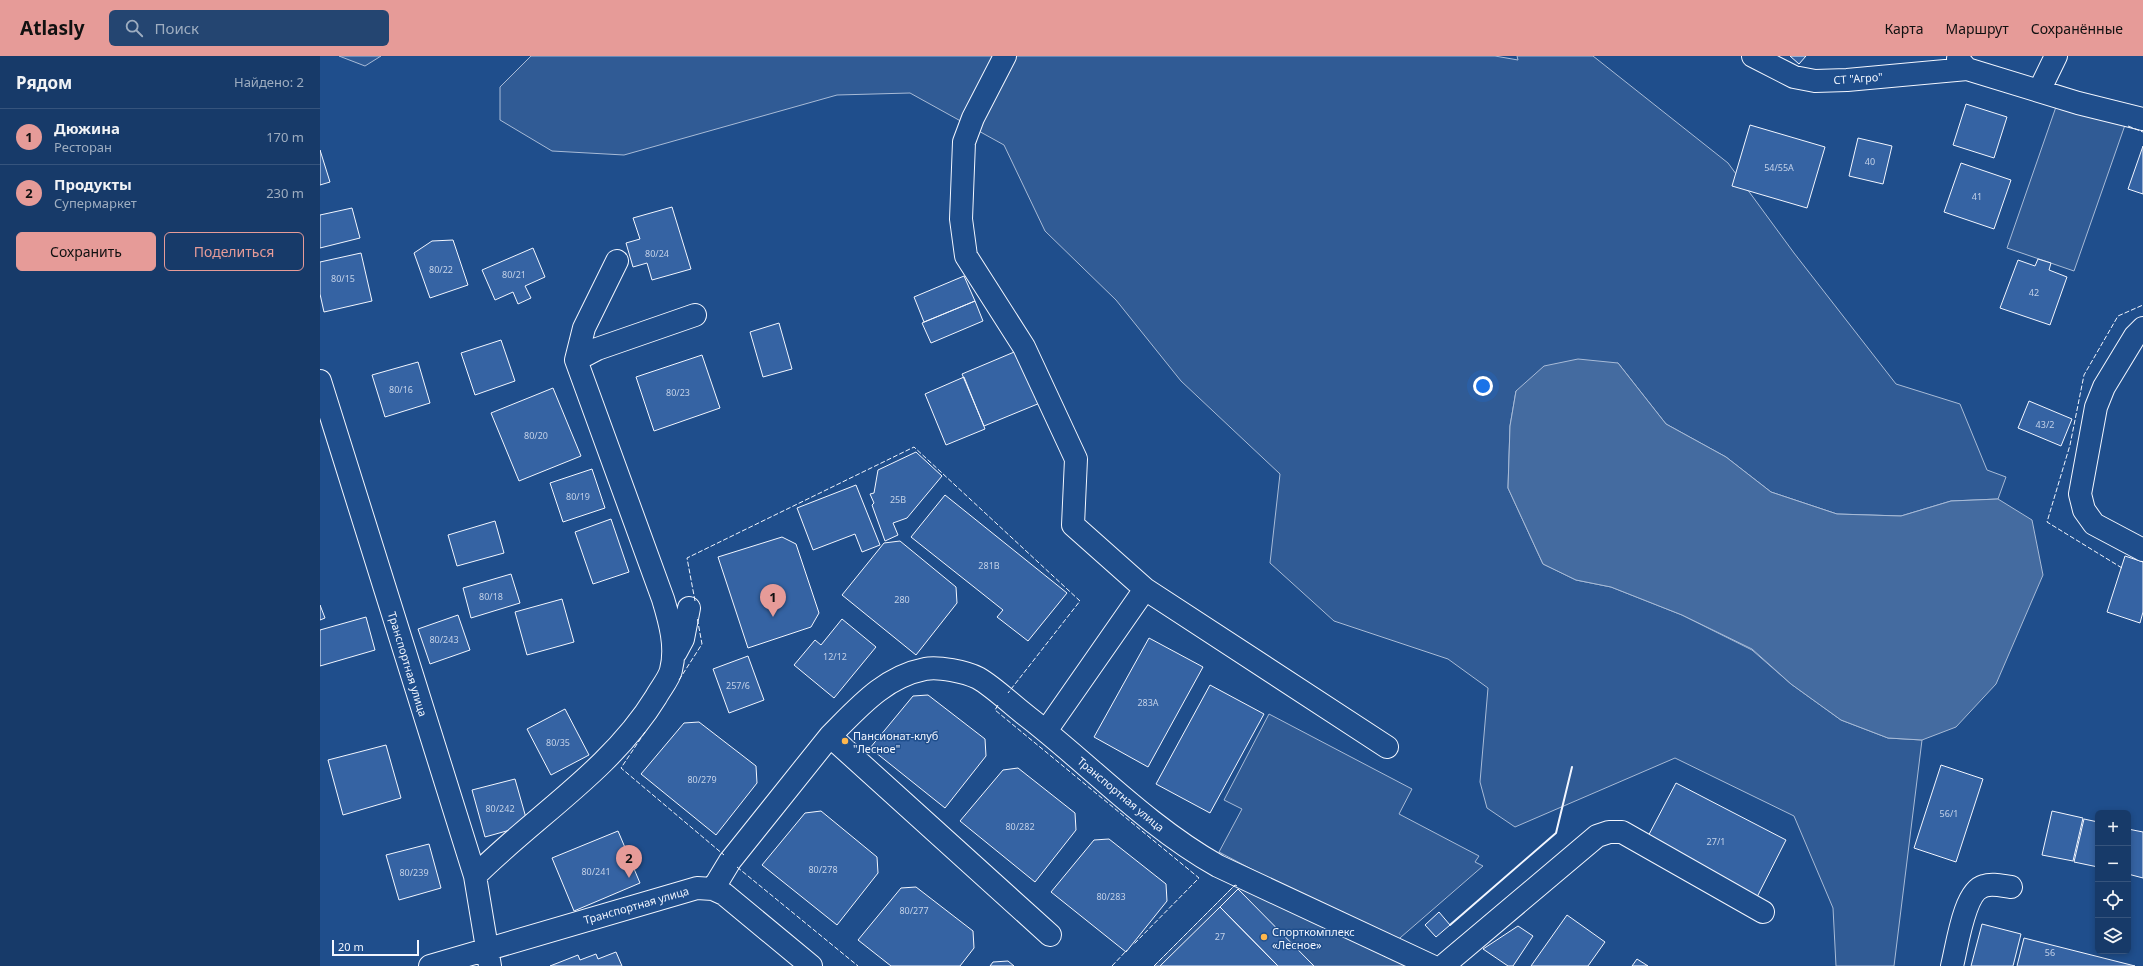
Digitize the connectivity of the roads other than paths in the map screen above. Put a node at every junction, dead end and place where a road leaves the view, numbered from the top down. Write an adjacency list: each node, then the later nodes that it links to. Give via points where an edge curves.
1 (1005, 56): 13 (street, via 973,118 964,142 962,219 966,256 1024,347 1076,459 1073,525)
2 (1753, 56): 4 (street, СТ "Агро", via 1794,77 1815,80 1847,80)
3 (2056, 56): 5 (street)
4 (1961, 63): 5 (street)
5 (2039, 91): 6 (street)
6 (2143, 119)
7 (617, 260): 10 (street, via 584,328)
8 (695, 315): 10 (street, via 597,349)
9 (2143, 328): 12 (street, via 2135,336 2096,407 2080,494 2084,510 2094,524)
10 (576, 360): 15 (street, via 663,599 672,633)
11 (320, 381): 19 (street, Транспортная улица)
12 (2143, 550)
13 (1145, 589): 16 (street); 18 (street)
14 (689, 608): 15 (street, via 683,639)
15 (673, 658): 19 (street, via 670,672 645,714 620,745)
16 (1046, 731): 17 (street, Транспортная улица, via 978,678 956,671 926,668 900,677 871,695); 27 (street, Транспортная улица, via 1185,847 1218,866)
17 (830, 736): 21 (street, Транспортная улица, via 730,861); 23 (street)
18 (1387, 747)
19 (475, 876): 24 (street, Транспортная улица)
20 (2011, 887): 29 (street, via 1983,886 1975,891 1968,901)
21 (713, 889): 24 (street, Транспортная улица, via 697,888 681,892); 26 (street, via 724,894)
22 (1763, 912): 28 (street, via 1622,832 1609,832 1597,836)
23 (1050, 936)
24 (488, 957): 25 (street, Транспортная улица)
25 (430, 966)
26 (811, 966)
27 (1432, 966)
28 (1443, 966)
29 (1952, 966)

